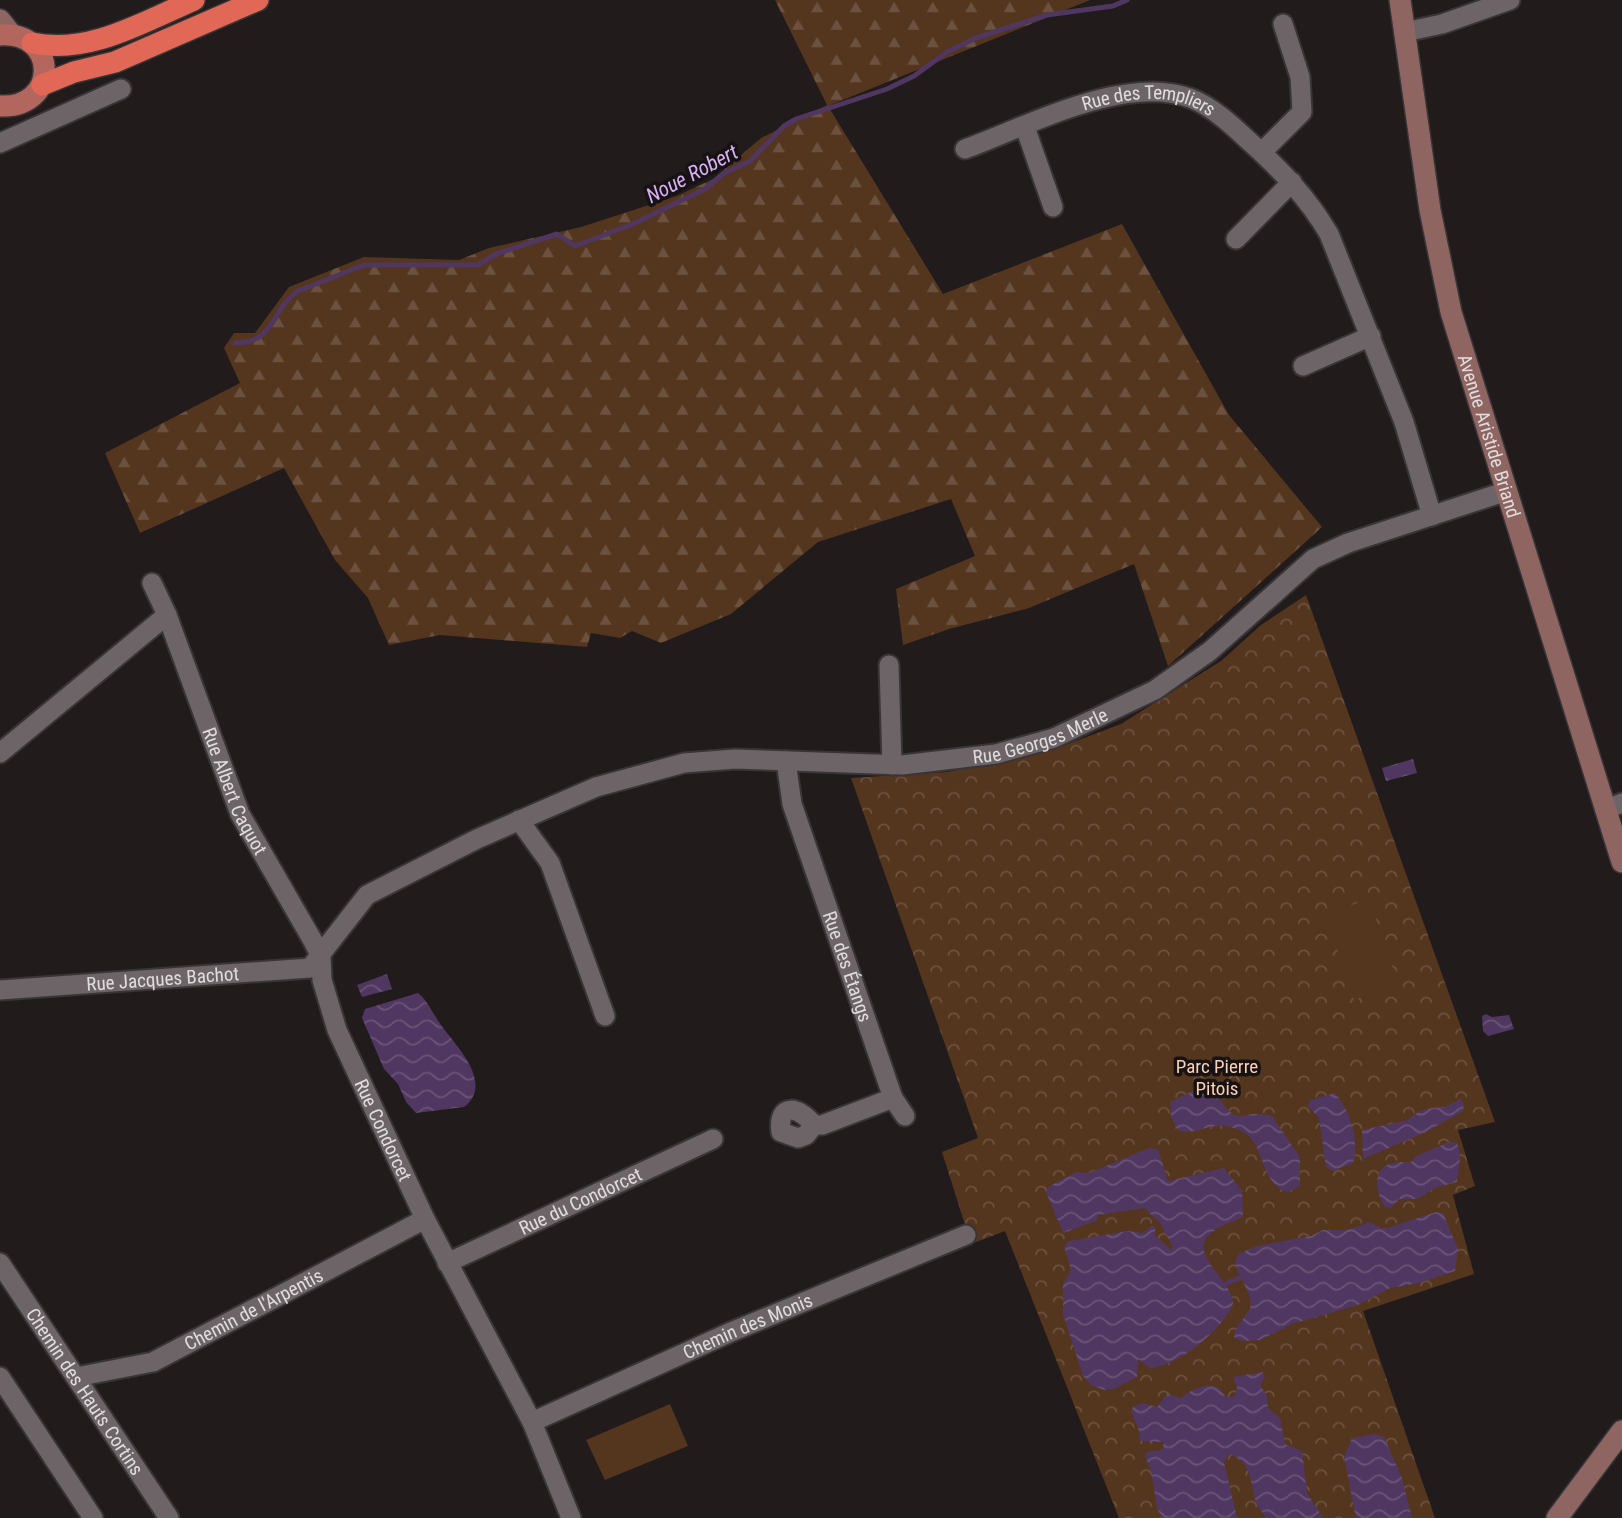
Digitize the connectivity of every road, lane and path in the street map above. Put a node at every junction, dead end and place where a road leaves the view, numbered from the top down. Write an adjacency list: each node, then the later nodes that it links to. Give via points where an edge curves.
1 (194, 0): 8 (highway, via 98,41 52,47)
2 (258, 0): 9 (highway, via 115,62)
3 (1399, 0): 7 (street, Avenue Aristide Briand)
4 (1510, 0): 7 (street)
5 (1283, 24): 15 (street, via 1300,77 1302,112)
6 (4, 30): 8 (main road)
7 (1405, 32): 21 (street, Avenue Aristide Briand, via 1438,256)
8 (32, 43): 9 (main road, via 44,62)
9 (42, 85): 11 (main road, via 25,104)
10 (121, 89): 13 (street)
11 (0, 107)
12 (1025, 127): 14 (street, Rue des Templiers); 15 (street, Rue des Templiers, via 1102,98 1137,91 1165,92 1212,109); 17 (street)
13 (0, 143)
14 (965, 149)
15 (1262, 152): 16 (street, Rue des Templiers)
16 (1292, 182): 18 (street); 19 (street, Rue des Templiers, via 1329,234)
17 (1053, 207)
18 (1236, 239)
19 (1371, 337): 20 (street); 22 (street, Rue des Templiers, via 1404,422)
20 (1303, 366)
21 (1507, 491): 22 (street, Rue Georges Merle); 29 (street, Avenue Aristide Briand)
22 (1432, 516): 28 (street, Rue Georges Merle, via 1313,559 1210,652 1156,690 1105,716 1054,738 996,754)
23 (152, 583): 24 (street, Rue Albert Caquot)
24 (167, 615): 26 (street); 32 (street, Rue Albert Caquot, via 240,814)
25 (889, 665): 28 (street)
26 (0, 753)
27 (786, 761): 28 (street, Rue Georges Merle); 30 (street, Rue Georges Merle, via 684,763 642,772); 35 (street, Rue des Étangs, via 792,804)
28 (892, 765)
29 (1614, 807): 31 (street, Avenue Aristide Briand)
30 (519, 820): 32 (street, via 367,895); 34 (street, via 550,863)
31 (1622, 862)
32 (321, 957): 33 (street, Rue Jacques Bachot, via 310,968); 39 (street, Rue Condorcet, via 322,980 337,1030)
33 (0, 990)
34 (605, 1016)
35 (893, 1098): 36 (street, Rue des Étangs); 37 (street)
36 (905, 1116)
37 (818, 1125)
38 (713, 1139): 42 (street, Rue du Condorcet)
39 (425, 1219): 42 (street, Rue Condorcet); 44 (street, Chemin de l'Arpentis, via 153,1362)
40 (966, 1235): 45 (street, Chemin des Monis, via 731,1332)
41 (0, 1263): 44 (street, Chemin des Hauts Cortins)
42 (447, 1263): 45 (street, Rue Condorcet)
43 (0, 1377): 47 (street)
44 (76, 1377): 48 (street, Chemin des Hauts Cortins)
45 (531, 1422): 49 (street, Rue Condorcet)
46 (1622, 1431): 50 (street)
47 (93, 1518)
48 (169, 1518)
49 (571, 1518)
50 (1557, 1518)

